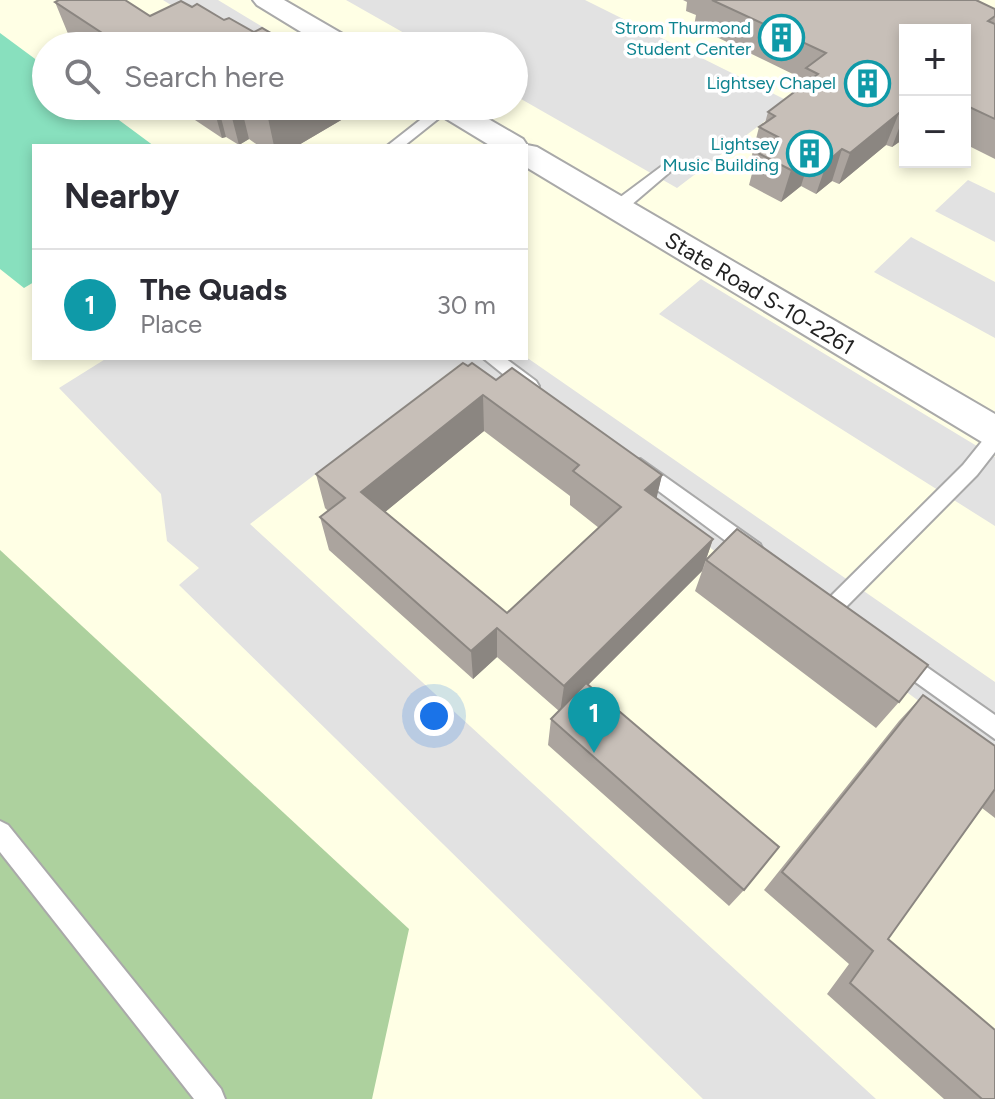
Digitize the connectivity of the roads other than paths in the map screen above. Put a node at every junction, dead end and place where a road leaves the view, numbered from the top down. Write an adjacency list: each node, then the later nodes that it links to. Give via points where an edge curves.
1 (266, 0): 2 (street)
2 (320, 32)
3 (428, 120): 5 (lane)
4 (469, 120): 6 (street)
5 (397, 144)
6 (510, 144)
7 (528, 155): 9 (street, State Road S-10-2261)
8 (666, 168): 9 (lane)
9 (617, 208): 12 (street, State Road S-10-2261)
10 (495, 360): 11 (lane)
11 (541, 394)
12 (995, 432)
13 (995, 439): 16 (lane)
14 (629, 459): 15 (lane)
15 (768, 561)
16 (832, 608)
17 (882, 645): 18 (lane)
18 (995, 728)
19 (0, 833): 20 (lane)
20 (211, 1099)

